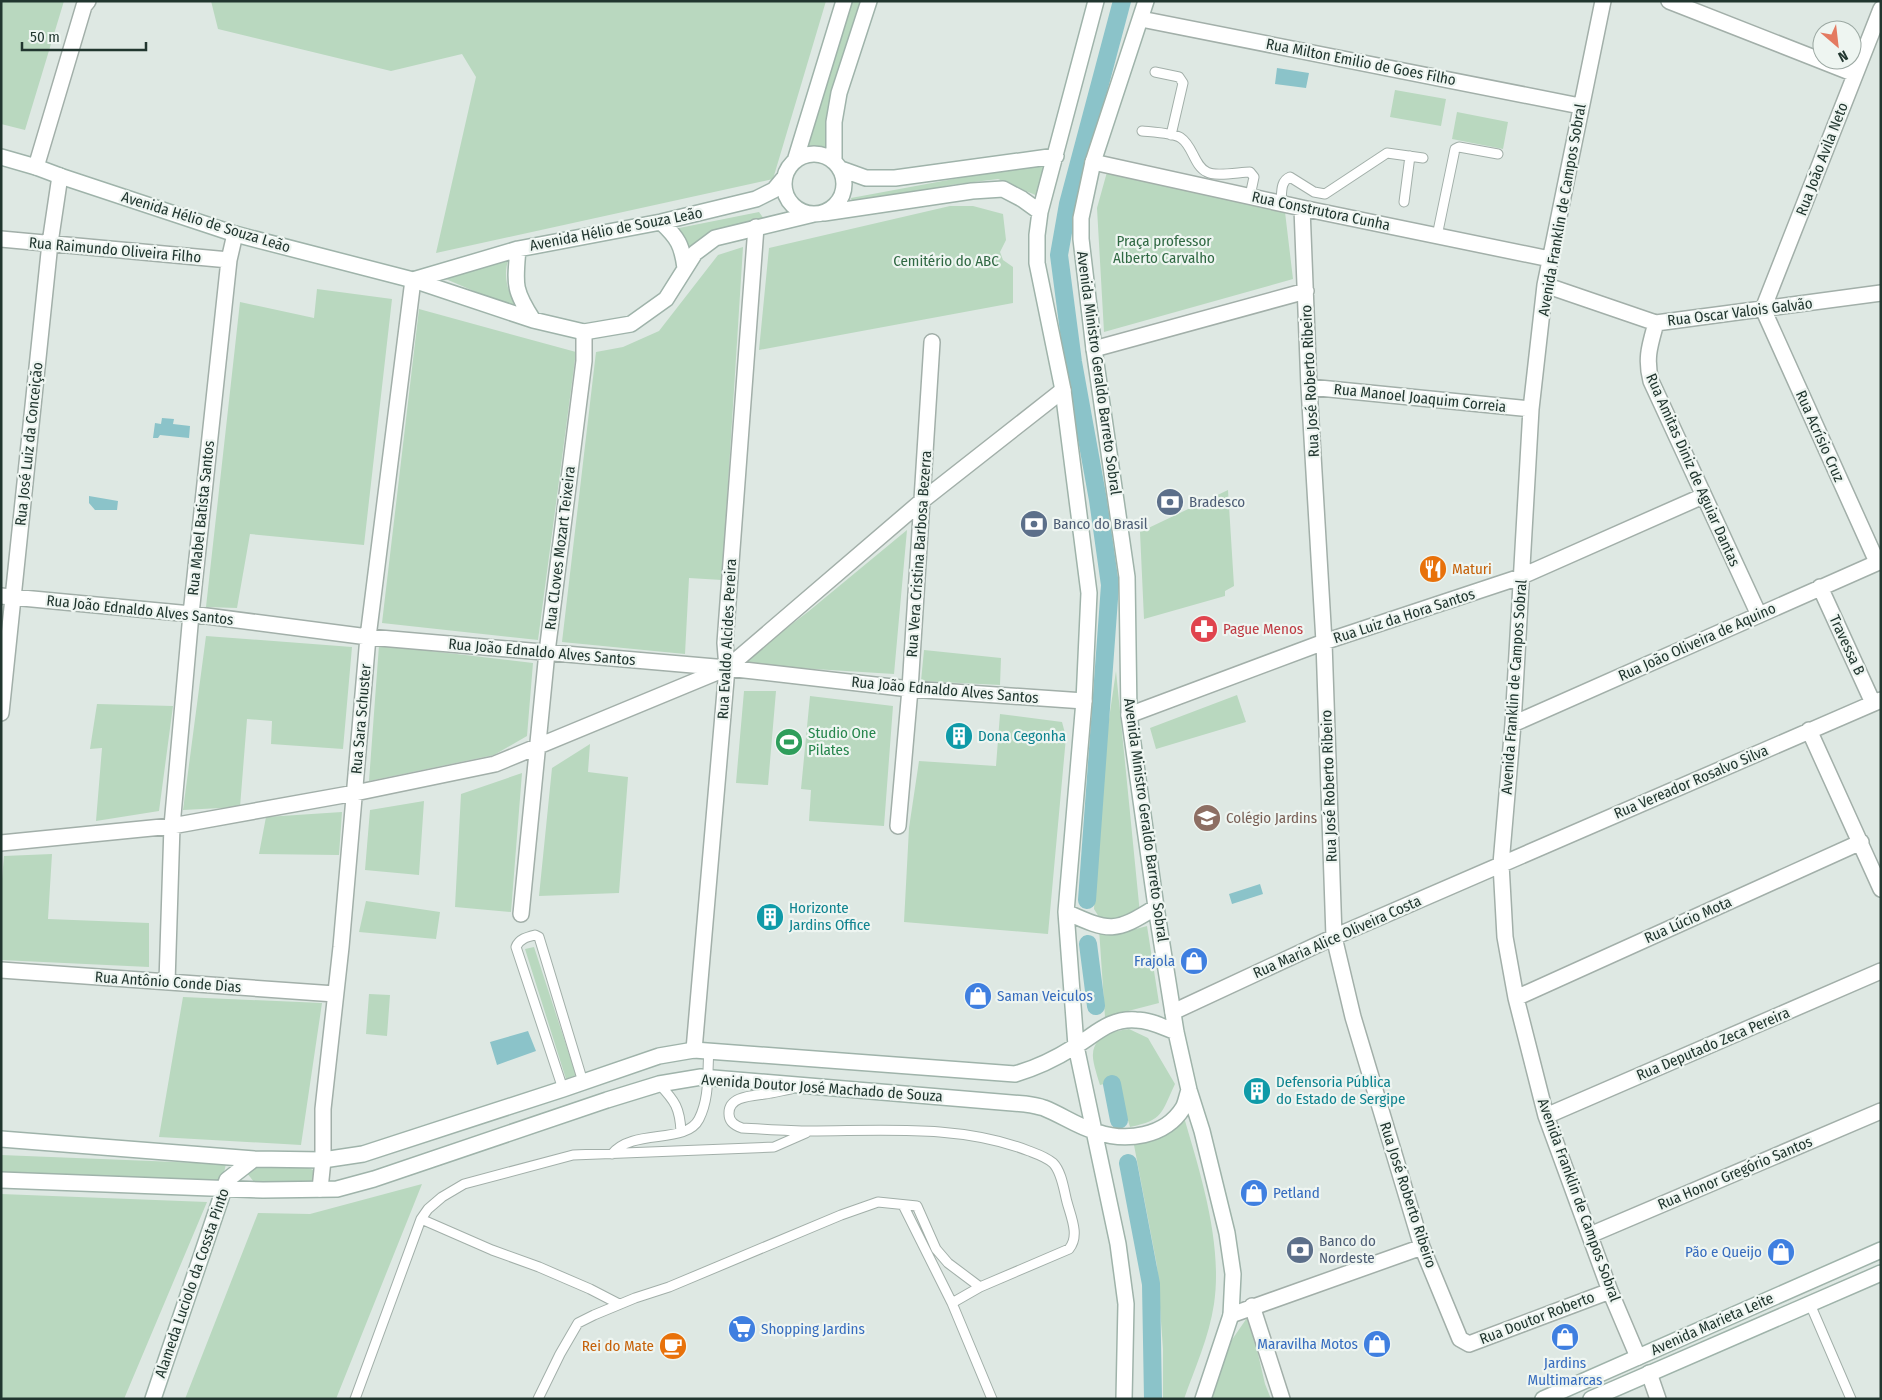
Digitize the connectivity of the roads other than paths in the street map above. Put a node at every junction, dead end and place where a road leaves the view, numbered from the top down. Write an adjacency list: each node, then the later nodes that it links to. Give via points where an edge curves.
1 (88, 1): 23 (street)
2 (844, 1): 20 (street)
3 (869, 1): 22 (street, via 837,103 834,122)
4 (1096, 1): 17 (street)
5 (1146, 1): 9 (street, Avenida Ministro Geraldo Barreto Sobral)
6 (1603, 1): 12 (street, Avenida Franklin de Campos Sobral)
7 (1669, 1): 11 (street)
8 (1881, 9): 11 (street, Rua João Avila Neto)
9 (1141, 19): 12 (street, Rua Milton Emilio de Goes Filho); 21 (street, Avenida Ministro Geraldo Barreto Sobral)
10 (1156, 72): 14 (lane, via 1179,77 1183,83)
11 (1855, 74): 46 (street, Rua João Avila Neto)
12 (1580, 106): 39 (street, Avenida Franklin de Campos Sobral)
13 (1142, 131): 14 (lane)
14 (1170, 135): 26 (lane, via 1182,138 1201,167 1211,174 1252,173)
15 (1498, 154): 35 (lane, via 1455,149)
16 (1, 156): 23 (street, Avenida Hélio de Souza Leão)
17 (1056, 156): 22 (street, via 895,178 866,178); 30 (street)
18 (1410, 156): 19 (lane); 27 (lane); 28 (lane, via 1387,153 1325,194 1314,192 1290,177 1283,183)
19 (1423, 158)
20 (795, 161): 22 (street, via 815,154 825,156); 25 (street)
21 (1094, 162): 26 (street, Rua Construtora Cunha); 51 (street, Avenida Ministro Geraldo Barreto Sobral, via 1081,218 1081,239)
22 (838, 165): 31 (street, via 844,179 844,190 834,207)
23 (36, 166): 24 (street, Avenida Hélio de Souza Leão)
24 (60, 176): 34 (street, Avenida Hélio de Souza Leão); 37 (street, Rua José Luiz da Conceição)
25 (784, 178): 31 (street, via 784,189 791,203 803,212); 32 (street, Avenida Hélio de Souza Leão, via 774,190 756,199)
26 (1250, 196): 28 (street, Rua Construtora Cunha)
27 (1404, 202)
28 (1281, 203): 29 (street, Rua Construtora Cunha)
29 (1302, 208): 35 (street, Rua Construtora Cunha); 44 (street, Rua José Roberto Ribeiro)
30 (1040, 212): 31 (street, Avenida Hélio de Souza Leão, via 1003,189); 53 (street, via 1037,263)
31 (819, 213): 33 (street, Avenida Hélio de Souza Leão)
32 (661, 222): 38 (street, Avenida Hélio de Souza Leão); 41 (street, via 675,235 682,248)
33 (756, 227): 41 (street, Avenida Hélio de Souza Leão, via 716,238 695,253); 66 (street, Rua Evaldo Alcides Pereira, via 725,643)
34 (235, 234): 40 (street, Rua Mabel Batista Santos); 42 (street, Avenida Hélio de Souza Leão)
35 (1437, 236): 39 (street, Rua Construtora Cunha)
36 (1, 240): 37 (street, Rua Raimundo Oliveira Filho)
37 (50, 243): 40 (street, Rua Raimundo Oliveira Filho); 60 (street, Rua José Luiz da Conceição)
38 (518, 249): 42 (street, Avenida Hélio de Souza Leão); 47 (street, via 517,289)
39 (1550, 259): 43 (street, Avenida Franklin de Campos Sobral)
40 (228, 260): 61 (street, Rua Mabel Batista Santos)
41 (685, 268): 49 (street, Avenida Hélio de Souza Leão, via 666,299 631,324)
42 (413, 280): 47 (street, Avenida Hélio de Souza Leão); 63 (street, Rua Sara Schuster)
43 (1545, 285): 48 (street, Rua Oscar Valois Galvão); 54 (street, Avenida Franklin de Campos Sobral)
44 (1306, 292): 51 (street); 52 (street, Rua José Roberto Ribeiro)
45 (1881, 293): 46 (street, Rua Oscar Valois Galvão)
46 (1763, 309): 48 (street, Rua Oscar Valois Galvão); 57 (street, Rua Acrísio Cruz)
47 (533, 320): 49 (street, Avenida Hélio de Souza Leão)
48 (1656, 323): 55 (street, Rua Amitas Diniz de Aguiar Dantas, via 1648,355 1651,381)
49 (584, 332): 65 (street, Rua CLoves Mozart Teixeira, via 584,361)
50 (932, 342): 56 (street, Rua Vera Cristina Barbosa Bezerra)
51 (1094, 350): 71 (street, Avenida Ministro Geraldo Barreto Sobral, via 1127,577)
52 (1309, 387): 54 (street, Rua Manoel Joaquim Correia); 64 (street, Rua José Roberto Ribeiro)
53 (1063, 390): 56 (street); 68 (street, via 1090,593)
54 (1531, 409): 58 (street, Avenida Franklin de Campos Sobral)
55 (1703, 496): 58 (street, Rua Luiz da Hora Santos); 62 (street, Rua Amitas Diniz de Aguiar Dantas)
56 (923, 500): 66 (street); 67 (street, Rua Vera Cristina Barbosa Bezerra)
57 (1879, 561): 59 (street, Rua João Oliveira de Aquino)
58 (1520, 578): 64 (street, Rua Luiz da Hora Santos); 72 (street, Avenida Franklin de Campos Sobral)
59 (1820, 588): 62 (street, Rua João Oliveira de Aquino); 69 (street, Travessa B)
60 (7, 596): 61 (street, Rua João Ednaldo Alves Santos); 70 (street, Rua José Luiz da Conceição)
61 (191, 614): 63 (street, Rua João Ednaldo Alves Santos); 76 (street, Rua Mabel Batista Santos)
62 (1759, 615): 72 (street, Rua João Oliveira de Aquino)
63 (368, 636): 65 (street, Rua João Ednaldo Alves Santos); 75 (street, Rua Sara Schuster)
64 (1324, 642): 71 (street, Rua Luiz da Hora Santos); 85 (street, Rua José Roberto Ribeiro)
65 (547, 652): 66 (street, Rua João Ednaldo Alves Santos); 74 (street, Rua CLoves Mozart Teixeira)
66 (727, 668): 67 (street, Rua João Ednaldo Alves Santos); 74 (street); 94 (street, Rua Evaldo Alcides Pereira)
67 (910, 689): 68 (street, Rua João Ednaldo Alves Santos); 77 (street, Rua Vera Cristina Barbosa Bezerra)
68 (1084, 700): 83 (street)
69 (1877, 701): 73 (street, Rua Vereador Rosalvo Silva)
70 (1, 713)
71 (1129, 715): 82 (street, Avenida Ministro Geraldo Barreto Sobral)
72 (1513, 724): 80 (street, Avenida Franklin de Campos Sobral)
73 (1809, 730): 78 (street); 80 (street, Rua Vereador Rosalvo Silva)
74 (536, 746): 75 (street, via 495,764); 84 (street, Rua CLoves Mozart Teixeira)
75 (355, 794): 76 (street); 89 (street, Rua Sara Schuster)
76 (172, 826): 79 (street); 88 (street, Rua Mabel Batista Santos)
77 (898, 826)
78 (1861, 842): 81 (street); 90 (street, Rua Lúcio Mota)
79 (1, 844)
80 (1501, 864): 85 (street, Rua Maria Alice Oliveira Costa); 90 (street, Avenida Franklin de Campos Sobral, via 1505,937)
81 (1881, 890)
82 (1156, 907): 83 (street, via 1127,924 1111,927); 91 (street, Avenida Ministro Geraldo Barreto Sobral)
83 (1066, 912): 93 (street)
84 (521, 914)
85 (1334, 937): 91 (street, Rua Maria Alice Oliveira Costa); 117 (street, Rua José Roberto Ribeiro, via 1353,1016)
86 (1, 970): 88 (street, Rua Antônio Conde Dias)
87 (1881, 972): 103 (street, Rua Deputado Zeca Pereira)
88 (168, 982): 89 (street, Rua Antônio Conde Dias)
89 (335, 994): 110 (street, Rua Sara Schuster, via 323,1109)
90 (1516, 998): 103 (street, Avenida Franklin de Campos Sobral)
91 (1173, 1012): 92 (street, Avenida Ministro Geraldo Barreto Sobral)
92 (1176, 1032): 93 (street, via 1152,1022 1126,1020 1107,1025); 101 (street, Avenida Ministro Geraldo Barreto Sobral)
93 (1076, 1046): 95 (street, Avenida Doutor José Machado de Souza, via 1034,1069 1014,1074); 106 (street)
94 (694, 1050): 95 (street, Avenida Doutor José Machado de Souza); 97 (street, Avenida Doutor José Machado de Souza, via 659,1056)
95 (709, 1050): 96 (lane)
96 (709, 1078): 98 (street, Avenida Doutor José Machado de Souza); 99 (street, Avenida Doutor José Machado de Souza); 104 (lane, via 699,1120)
97 (583, 1082): 100 (street, Avenida Doutor José Machado de Souza); 100 (lane, via 539,937 525,938 516,947)
98 (659, 1084): 104 (lane, via 680,1115); 113 (street, Avenida Doutor José Machado de Souza, via 361,1183)
99 (804, 1086): 105 (lane, via 738,1099 729,1114 735,1126 742,1128); 106 (street, Avenida Doutor José Machado de Souza, via 1025,1104 1044,1108)
100 (563, 1089): 110 (street, Avenida Doutor José Machado de Souza, via 380,1149)
101 (1189, 1090): 106 (street, via 1183,1108 1155,1132 1126,1137); 126 (street, Avenida Ministro Geraldo Barreto Sobral, via 1227,1233 1233,1274)
102 (1881, 1111): 116 (street, Rua Honor Gregório Santos)
103 (1546, 1116): 116 (street, Avenida Franklin de Campos Sobral)
104 (681, 1132): 108 (lane, via 636,1139 621,1144)
105 (808, 1132): 108 (lane, via 774,1147); 120 (lane, via 884,1130 970,1136 1010,1144 1053,1164 1059,1172 1075,1234 1074,1243 1069,1249)
106 (1094, 1132): 134 (street, via 1118,1244 1126,1304)
107 (1, 1139): 109 (street)
108 (612, 1154): 115 (lane, via 573,1155 464,1184 442,1197)
109 (254, 1159): 110 (street); 112 (street, Alameda Luciolo da Cossta Pinto, via 236,1171)
110 (323, 1160): 113 (street, Rua Sara Schuster)
111 (1, 1180): 112 (street)
112 (224, 1187): 113 (street, Alameda Luciolo da Cossta Pinto); 130 (street, Alameda Luciolo da Cossta Pinto)
113 (320, 1189)
114 (903, 1205): 120 (lane, via 917,1206 936,1249 948,1263); 122 (lane); 123 (lane, via 878,1202)
115 (422, 1219): 123 (lane); 131 (lane)
116 (1590, 1235): 121 (street, Avenida Franklin de Campos Sobral)
117 (1422, 1247): 125 (street); 127 (street, Rua José Roberto Ribeiro)
118 (1881, 1250): 128 (street, Avenida Marieta Leite)
119 (1881, 1273): 124 (street, Avenida Marieta Leite)
120 (980, 1288): 122 (lane)
121 (1610, 1291): 127 (street, Rua Doutor Roberto, via 1469,1344); 128 (street, Avenida Franklin de Campos Sobral)
122 (952, 1303): 133 (lane)
123 (619, 1304): 132 (lane, via 578,1323)
124 (1810, 1304): 129 (street, Avenida Marieta Leite); 140 (lane)
125 (1252, 1306): 126 (street); 136 (street)
126 (1231, 1315): 135 (street, Avenida Ministro Geraldo Barreto Sobral)
127 (1464, 1343)
128 (1638, 1357): 137 (street, Avenida Marieta Leite)
129 (1649, 1373): 138 (street, Avenida Marieta Leite); 139 (street)
130 (153, 1399)
131 (355, 1399)
132 (538, 1399)
133 (992, 1399)
134 (1124, 1399)
135 (1203, 1399)
136 (1282, 1399)
137 (1543, 1399)
138 (1591, 1399)
139 (1658, 1399)
140 (1851, 1399)

